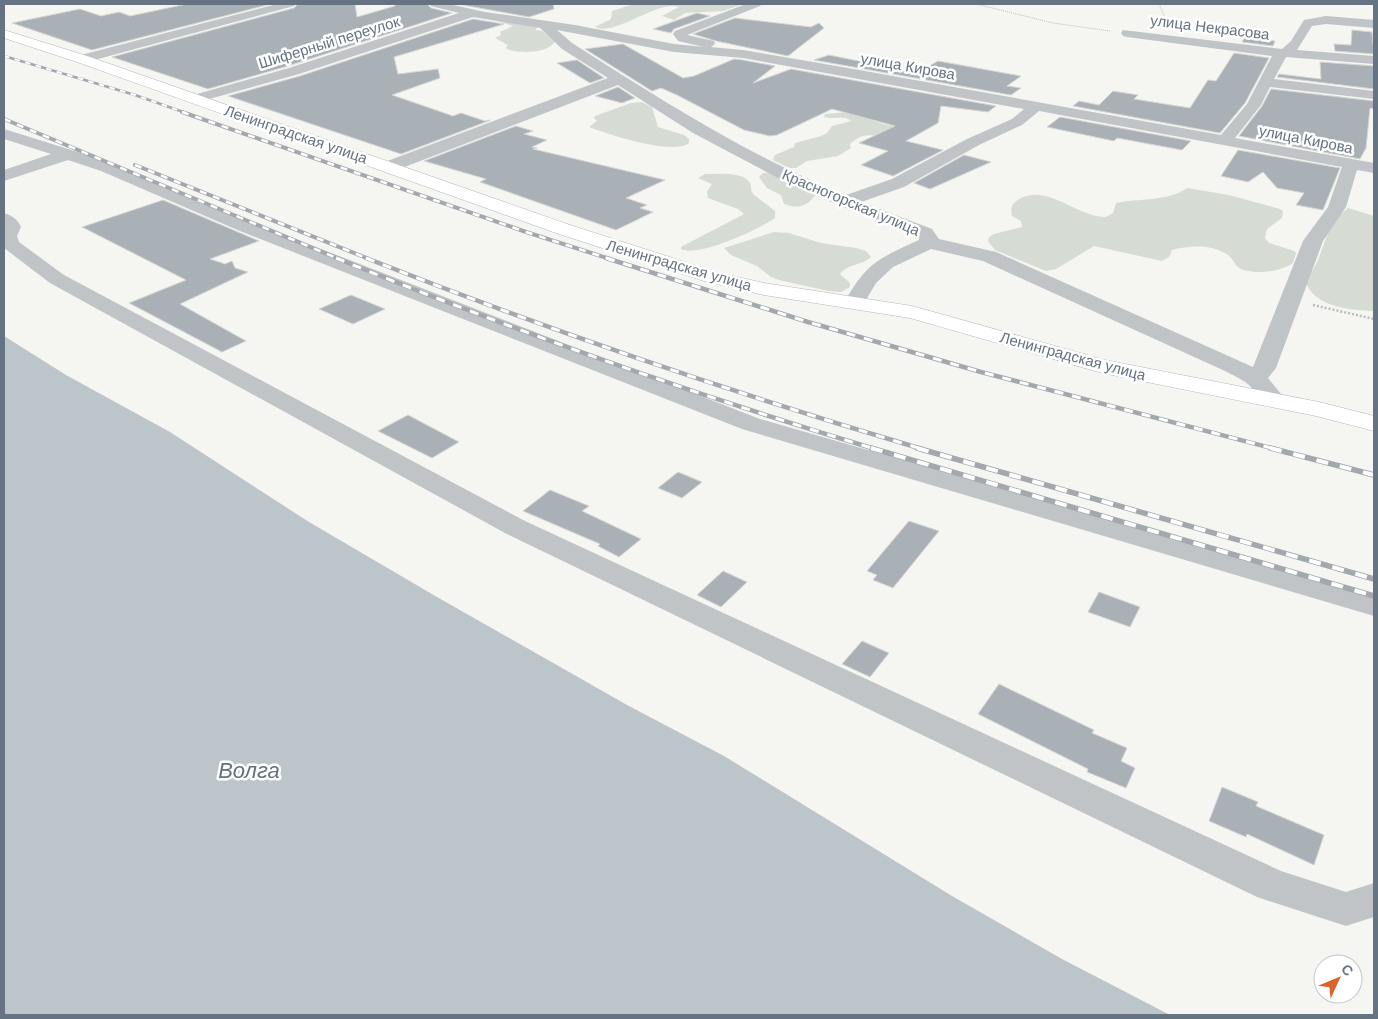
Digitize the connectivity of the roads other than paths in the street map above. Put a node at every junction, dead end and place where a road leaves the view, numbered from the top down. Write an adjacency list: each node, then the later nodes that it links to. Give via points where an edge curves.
1 (290, 4): 13 (street)
2 (438, 4): 4 (street, улица Кирова)
3 (756, 4): 9 (street, via 679,34 683,38)
4 (472, 13): 5 (street, улица Кирова); 18 (street, Шиферный переулок, via 307,67)
5 (544, 24): 10 (street, улица Кирова); 15 (street, Красногорская улица, via 567,46)
6 (1374, 24): 11 (street, улица Некрасова, via 1310,21)
7 (1127, 33): 11 (street, улица Некрасова)
8 (4, 34): 13 (main road, Ленинградская улица)
9 (711, 44): 10 (street); 12 (street)
10 (694, 50): 12 (street, улица Кирова)
11 (1288, 52): 14 (street, улица Некрасова); 16 (street, улица Некрасова, via 1279,55)
12 (756, 57): 19 (street, улица Кирова)
13 (82, 59): 18 (main road, Ленинградская улица)
14 (1374, 60)
15 (620, 79): 24 (street); 27 (street, Красногорская улица, via 699,130 803,184)
16 (1266, 82): 17 (street); 21 (street, улица Некрасова, via 1249,112)
17 (1374, 95)
18 (195, 99): 24 (main road, Ленинградская улица)
19 (1036, 106): 21 (street, улица Кирова); 27 (street, via 1017,122 898,183)
20 (4, 134): 22 (street)
21 (1226, 140): 23 (street, улица Кирова)
22 (66, 155): 26 (street); 34 (street, via 106,167 247,227 751,424)
23 (1351, 164): 25 (street, улица Кирова); 31 (street, via 1337,207 1313,241 1264,368)
24 (388, 167): 30 (main road, Ленинградская улица, via 711,277)
25 (1374, 168)
26 (4, 176)
27 (846, 201): 29 (street, Красногорская улица, via 925,234 929,237)
28 (4, 219): 35 (street, via 12,227 8,236 10,244 57,278 515,527 1271,885 1346,909)
29 (929, 244): 30 (street, via 886,263 867,280); 31 (street, Красногорская улица, via 976,252 1000,260)
30 (855, 303): 32 (main road, Ленинградская улица, via 940,319 1102,366)
31 (1256, 379): 32 (street, Красногорская улица)
32 (1274, 400): 33 (main road, Ленинградская улица)
33 (1374, 424)
34 (1374, 606)
35 (1374, 900)

